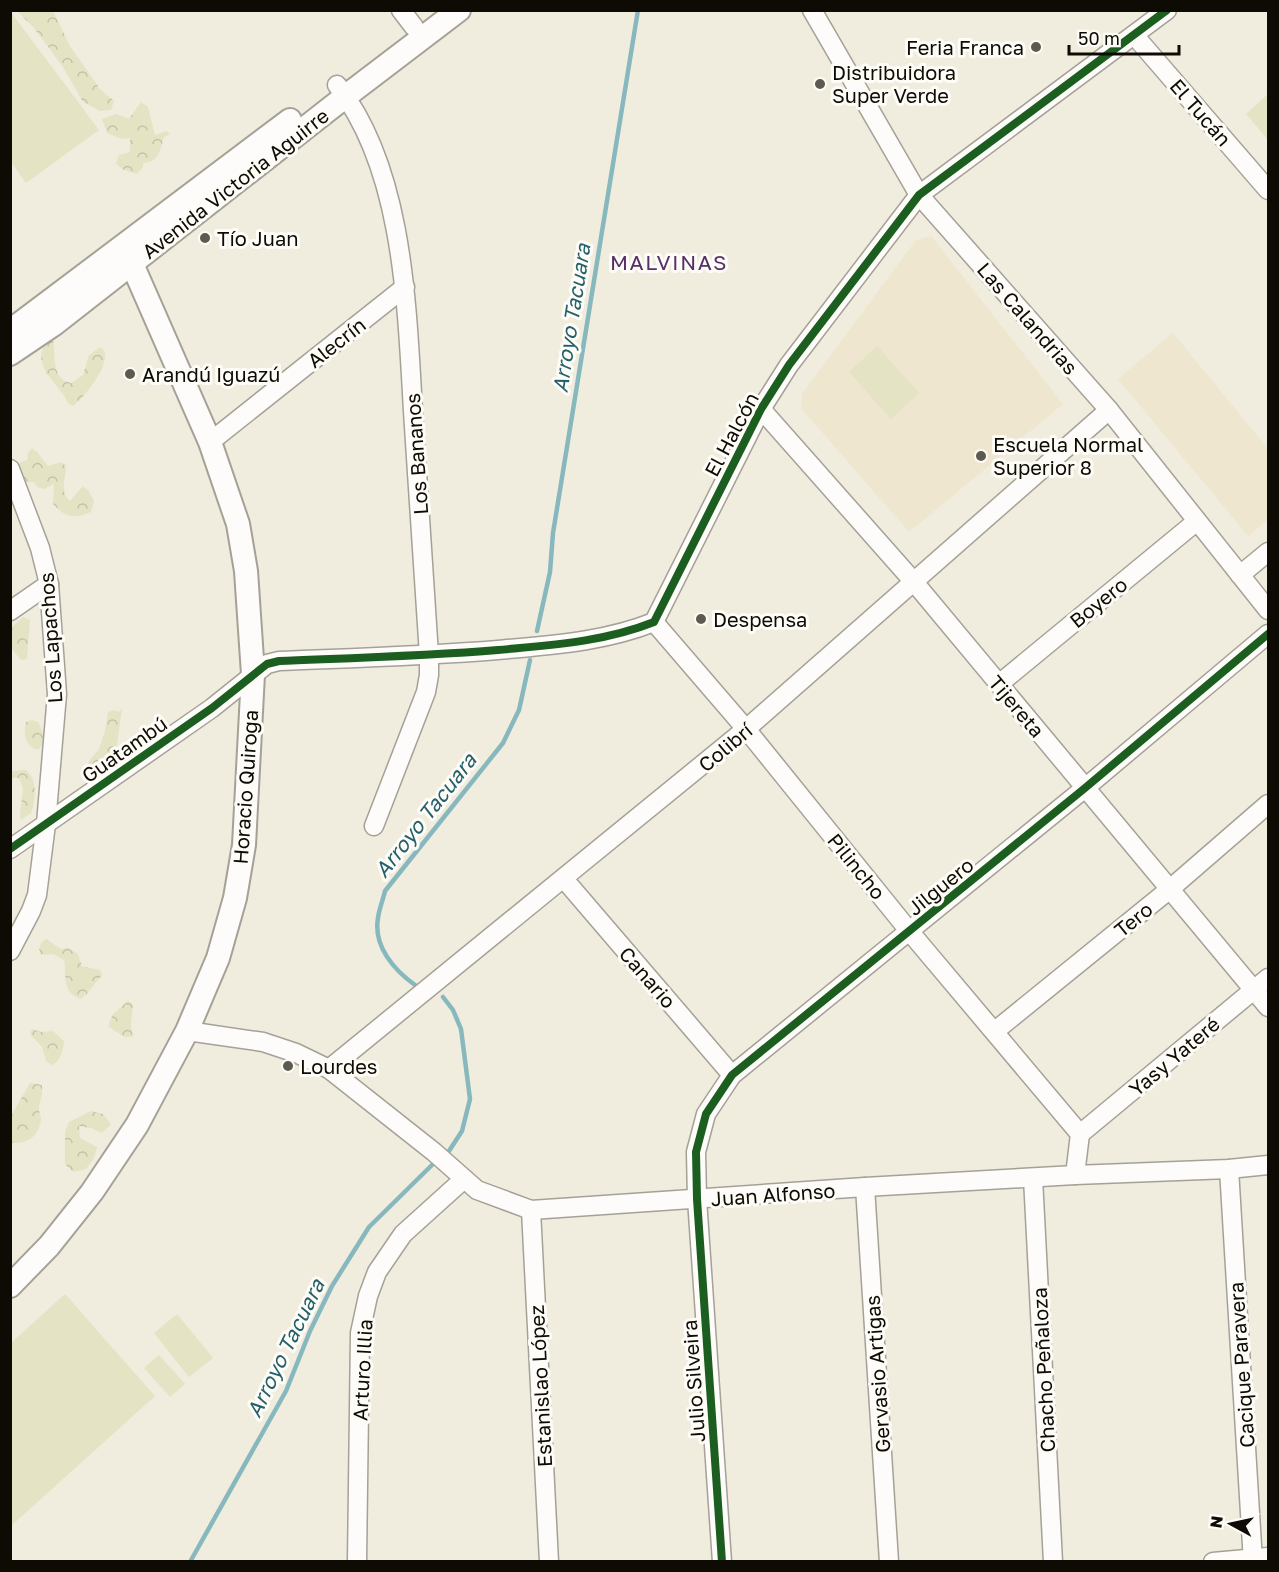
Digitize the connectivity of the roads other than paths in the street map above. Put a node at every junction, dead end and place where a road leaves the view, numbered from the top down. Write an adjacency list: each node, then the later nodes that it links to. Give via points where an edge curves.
1 (435, 10): 5 (main road, Avenida Victoria Aguirre)
2 (459, 10): 7 (main road, Avenida Victoria Aguirre)
3 (812, 10): 9 (street, Las Calandrias)
4 (1167, 10): 6 (street, El Halcón)
5 (407, 19): 7 (main road, Avenida Victoria Aguirre)
6 (1134, 35): 8 (street, El Tucán); 9 (street, El Halcón)
7 (341, 91): 10 (main road, Avenida Victoria Aguirre); 11 (street, Los Bananos, via 356,112 387,188)
8 (1269, 190)
9 (919, 195): 14 (street, El Halcón, via 789,365); 15 (street, Las Calandrias)
10 (126, 256): 12 (main road, Avenida Victoria Aguirre); 13 (main road, Avenida Victoria Aguirre, via 52,325); 16 (main road, Horacio Quiroga)
11 (405, 287): 16 (street, Alecrín); 27 (street, Los Bananos)
12 (10, 331)
13 (10, 354)
14 (761, 409): 21 (street, Tijereta); 25 (street, El Halcón)
15 (1109, 410): 18 (street, Las Calandrias); 21 (street, Colibrí)
16 (210, 442): 28 (main road, Horacio Quiroga, via 238,524 246,571)
17 (10, 469): 22 (street, Los Lapachos)
18 (1197, 521): 20 (street, Las Calandrias); 29 (street, Boyero)
19 (1269, 552): 20 (street)
20 (1240, 575): 24 (street, Las Calandrias)
21 (914, 582): 29 (street, Tijereta); 30 (street, Colibrí)
22 (50, 584): 23 (street); 33 (street, Los Lapachos, via 57,694)
23 (10, 610)
24 (1269, 610)
25 (654, 622): 27 (street, via 627,633 566,644); 30 (street, Pilincho)
26 (1269, 634): 31 (street, Jilguero)
27 (429, 655): 28 (street, via 279,662 267,664); 34 (street, Los Bananos, via 426,692)
28 (253, 674): 33 (street, Guatambú, via 212,708); 43 (main road, Horacio Quiroga, via 244,845 235,898 218,958)
29 (999, 684): 31 (street, Tijereta)
30 (746, 729): 36 (street, Colibrí); 38 (street, Pilincho)
31 (1085, 788): 37 (street, Tijereta); 38 (street, Jilguero)
32 (1269, 804): 37 (street, Tero)
33 (46, 824): 35 (street, Guatambú); 39 (street, Los Lapachos, via 37,895)
34 (374, 826)
35 (10, 849)
36 (564, 879): 45 (street, Colibrí); 46 (street, Canario)
37 (1170, 889): 41 (street, Tijereta); 44 (street, Tero)
38 (910, 932): 44 (street, Pilincho); 46 (street, Jilguero)
39 (10, 951)
40 (1269, 978): 41 (street, Yasy Yateré)
41 (1254, 990): 42 (street, Tijereta); 47 (street, Yasy Yateré)
42 (1269, 1007)
43 (187, 1031): 45 (street, Juan Alfonso, via 263,1042); 56 (main road, Horacio Quiroga, via 137,1125 92,1192 49,1246)
44 (995, 1031): 47 (street, Pilincho)
45 (329, 1069): 52 (street, Juan Alfonso)
46 (732, 1075): 54 (street, Jilguero, via 706,1114 696,1152)
47 (1080, 1134): 50 (street)
48 (1269, 1165): 49 (street, Juan Alfonso)
49 (1229, 1169): 50 (street, Juan Alfonso); 57 (street, Cacique Paravera)
50 (1075, 1174): 51 (street, Juan Alfonso)
51 (1033, 1178): 53 (street, Juan Alfonso); 62 (street, Chacho Peñaloza)
52 (464, 1179): 55 (street, Juan Alfonso, via 477,1190); 58 (street, Arturo Illia, via 403,1234 377,1272 369,1296 360,1333)
53 (865, 1187): 54 (street, Juan Alfonso); 61 (street, Gervasio Artigas)
54 (697, 1199): 55 (street, Juan Alfonso); 60 (street, Julio Silveira)
55 (531, 1210): 59 (street, Estanislao López)
56 (10, 1286)
57 (1258, 1559): 63 (street)
58 (357, 1562)
59 (549, 1562)
60 (722, 1562)
61 (890, 1562)
62 (1053, 1562)
63 (1213, 1562)

